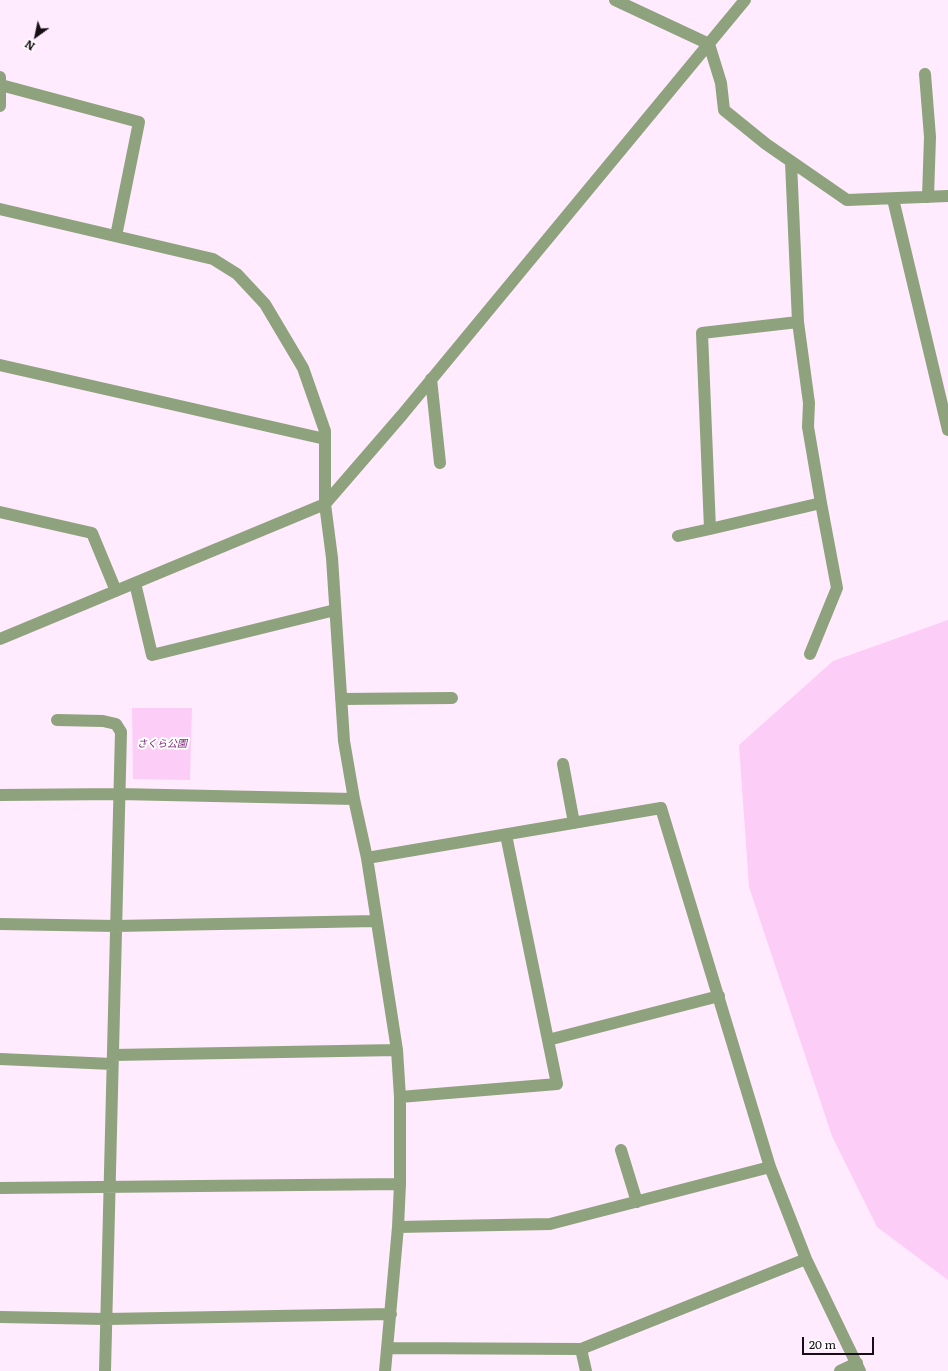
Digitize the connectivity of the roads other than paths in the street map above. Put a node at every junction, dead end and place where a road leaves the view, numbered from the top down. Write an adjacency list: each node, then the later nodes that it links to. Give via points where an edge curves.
1 (615, 0): 3 (street)
2 (746, 0): 3 (street)
3 (709, 44): 7 (street, via 721,83 724,110); 15 (street)
4 (925, 74): 9 (street, via 930,137)
5 (0, 81): 6 (street); 12 (street, via 139,122)
6 (0, 106)
7 (791, 162): 10 (street, via 846,200); 13 (street)
8 (948, 196): 9 (street)
9 (928, 197): 10 (street)
10 (893, 199): 16 (street)
11 (0, 209): 12 (street)
12 (116, 236): 17 (street, via 213,259 237,274 265,304 303,368 325,431)
13 (798, 322): 19 (street, via 809,403 808,427); 22 (street, via 702,333)
14 (0, 365): 17 (street)
15 (431, 379): 18 (street); 20 (street)
16 (948, 430)
17 (325, 439): 20 (street)
18 (440, 462)
19 (821, 503): 22 (street); 28 (street, via 837,588)
20 (325, 504): 24 (street); 26 (street)
21 (0, 512): 25 (street, via 92,534)
22 (710, 528): 23 (street)
23 (678, 536)
24 (135, 583): 25 (street); 26 (street, via 152,655)
25 (116, 591): 27 (street)
26 (335, 610): 29 (street)
27 (0, 639)
28 (810, 654)
29 (341, 698): 30 (street); 35 (street, via 344,741)
30 (452, 698)
31 (57, 720): 33 (street, via 104,720 116,724 121,732)
32 (562, 764): 36 (street)
33 (119, 794): 34 (street); 35 (street); 41 (street)
34 (0, 795)
35 (354, 799): 38 (street)
36 (574, 823): 37 (street); 42 (street, via 661,808)
37 (506, 835): 38 (street); 43 (street)
38 (367, 858): 39 (street)
39 (376, 921): 41 (street); 44 (street)
40 (0, 924): 41 (street)
41 (116, 926): 46 (street)
42 (719, 996): 43 (street); 49 (street)
43 (548, 1040): 47 (street, via 557,1084)
44 (397, 1050): 46 (street); 47 (street)
45 (0, 1059): 46 (street)
46 (112, 1059): 51 (street)
47 (400, 1097): 50 (street)
48 (621, 1150): 53 (street)
49 (770, 1167): 53 (street); 55 (street)
50 (400, 1184): 51 (street); 54 (street)
51 (109, 1187): 52 (street); 58 (street)
52 (0, 1188)
53 (637, 1202): 54 (street, via 550,1224)
54 (398, 1227): 56 (street)
55 (806, 1259): 60 (street); 61 (street)
56 (391, 1314): 58 (street); 59 (street)
57 (0, 1317): 58 (street)
58 (106, 1319): 62 (street)
59 (388, 1348): 60 (street); 63 (street)
60 (581, 1349): 64 (street)
61 (858, 1367): 65 (street)
62 (105, 1371)
63 (385, 1371)
64 (586, 1371)
65 (840, 1371)

